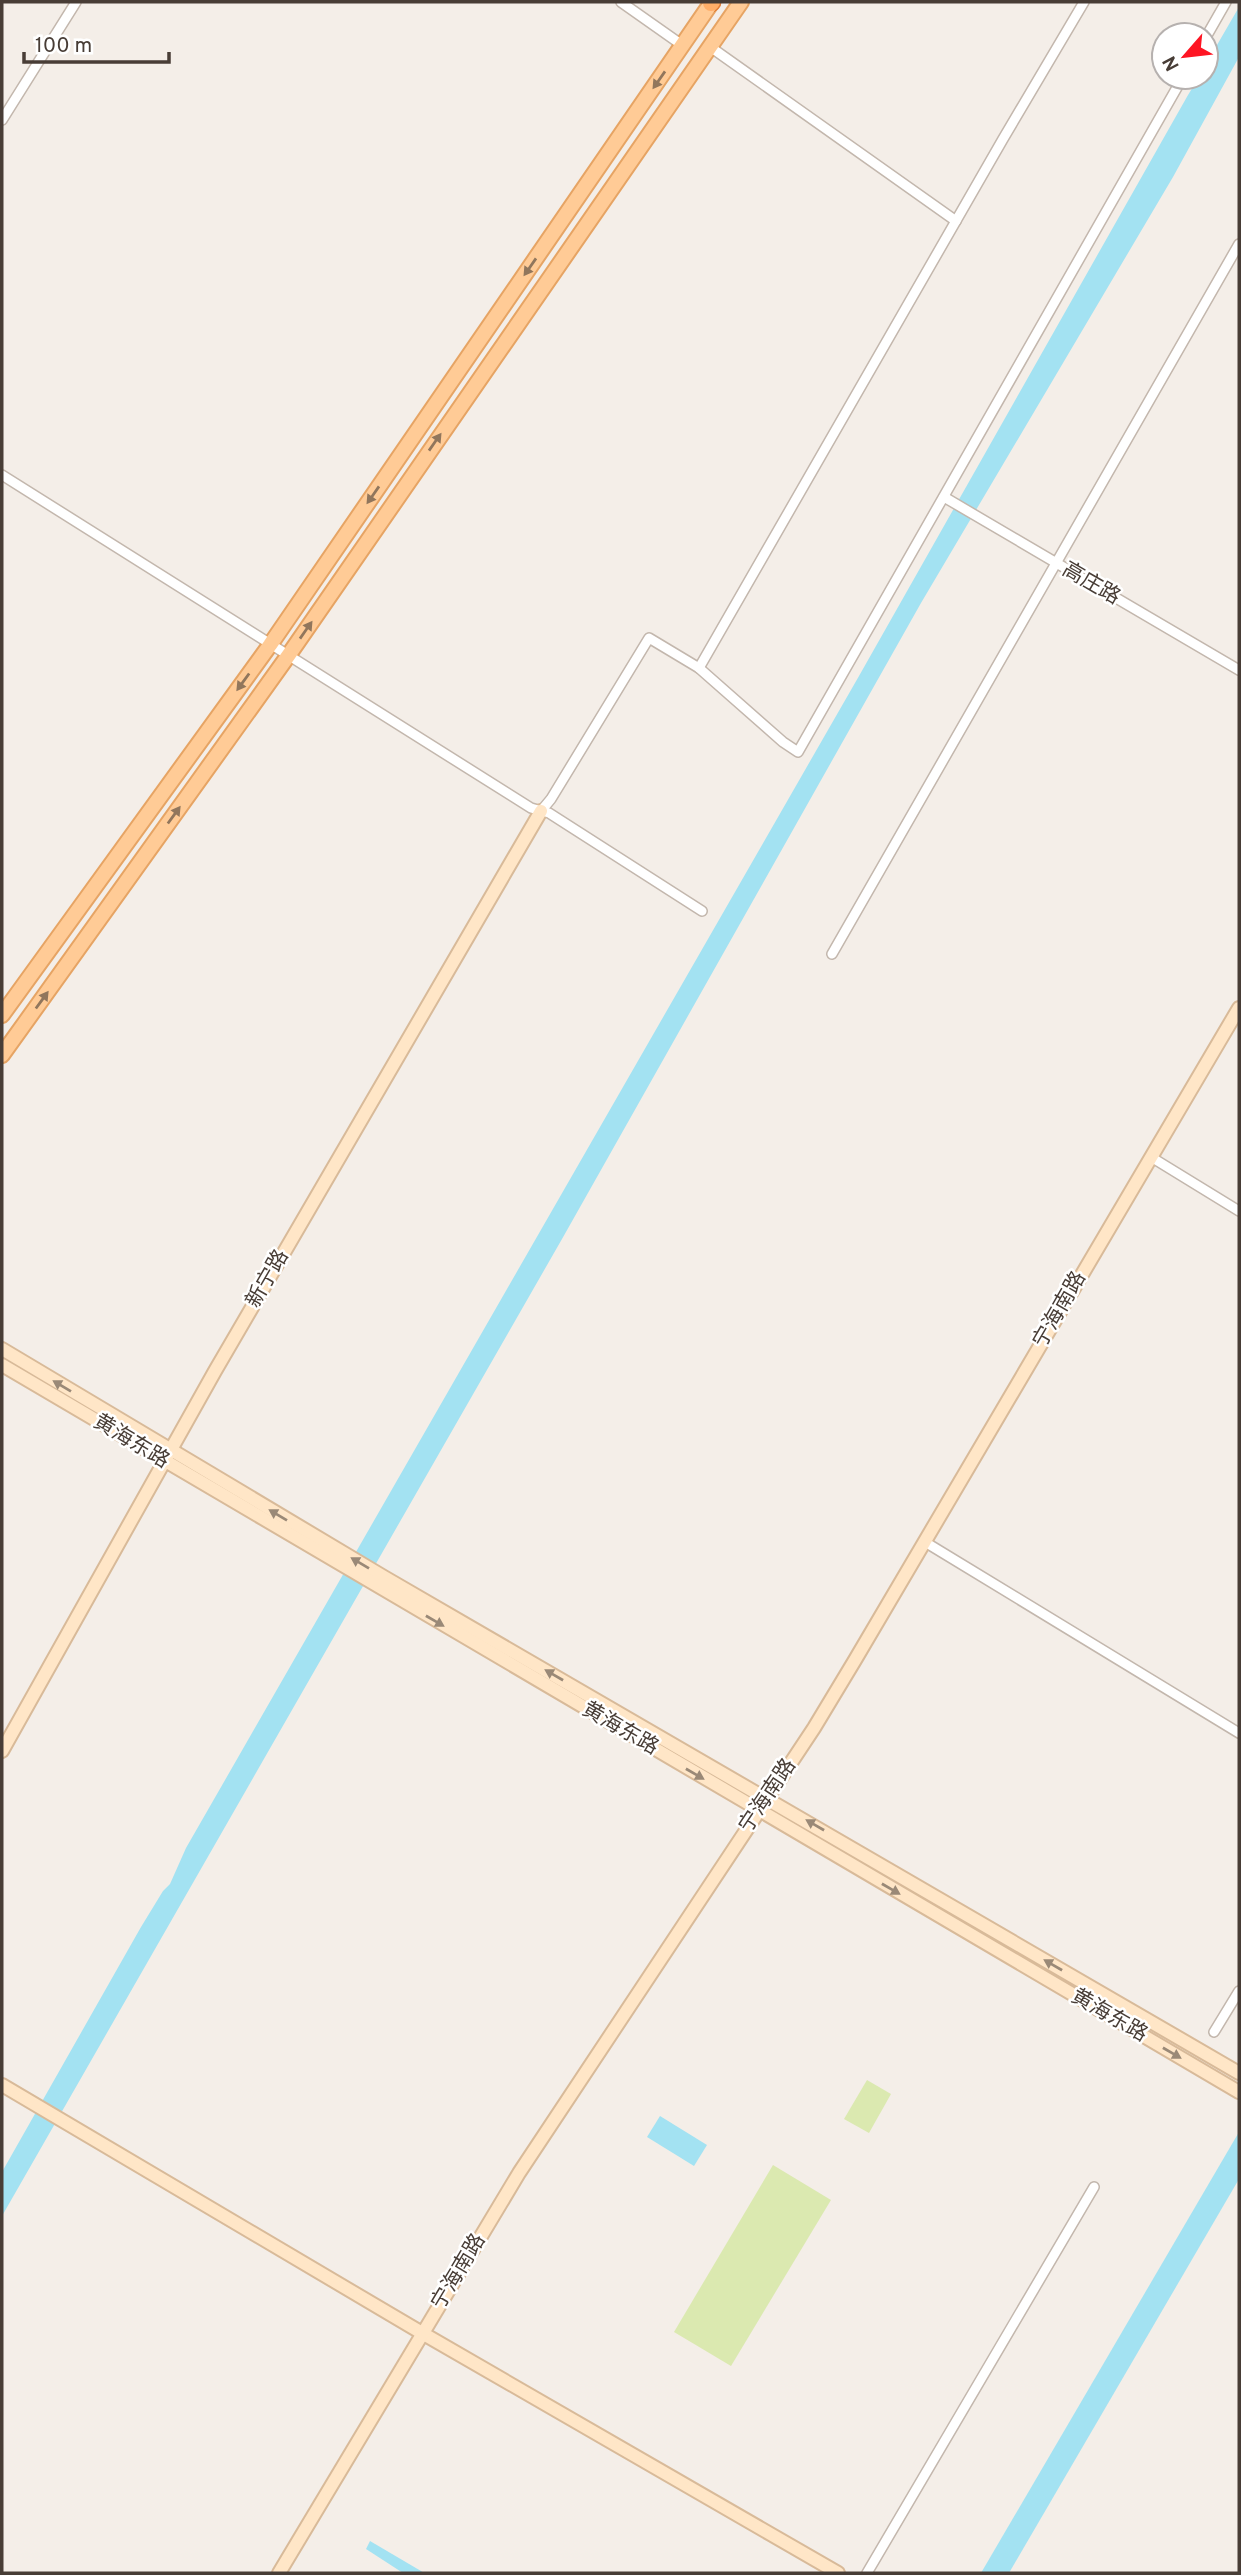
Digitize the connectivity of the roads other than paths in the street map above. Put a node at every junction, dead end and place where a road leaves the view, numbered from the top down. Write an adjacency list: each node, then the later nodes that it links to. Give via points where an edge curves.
1 (76, 2): 11 (street)
2 (621, 2): 8 (street)
3 (712, 2): 8 (main road)
4 (741, 2): 9 (main road)
5 (1084, 2): 12 (street)
6 (1226, 2): 7 (street)
7 (1215, 21)
8 (682, 45): 17 (main road, one-way to 17)
9 (709, 46): 12 (street); 18 (main road, one-way to 9)
10 (1175, 91): 15 (street)
11 (2, 120)
12 (956, 221): 19 (street)
13 (1239, 244): 16 (street)
14 (2, 475): 17 (street)
15 (946, 498): 16 (street, 高庄路); 19 (street, via 798,752)
16 (1056, 564): 20 (street, 高庄路); 23 (street)
17 (270, 645): 18 (street); 25 (main road, one-way to 25)
18 (288, 656): 21 (street); 26 (main road, one-way to 18)
19 (699, 668): 21 (street, via 649,638)
20 (1239, 670)
21 (541, 811): 22 (street); 31 (street, 新宁路)
22 (702, 911)
23 (832, 954)
24 (1239, 1008): 27 (street, 宁海南路)
25 (2, 1015)
26 (2, 1055)
27 (1151, 1157): 28 (street); 32 (street, 宁海南路)
28 (1239, 1210)
29 (2, 1349): 31 (street, 黄海东路, one-way to 29)
30 (2, 1365): 31 (street, 黄海东路)
31 (167, 1456): 33 (street, 黄海东路); 35 (street, 新宁路)
32 (925, 1542): 34 (street); 36 (street, 宁海南路, via 856,1660)
33 (380, 1582): 36 (street, 黄海东路, one-way to 33); 37 (street, 黄海东路, one-way to 37)
34 (1239, 1733)
35 (2, 1751)
36 (766, 1797): 37 (street, 宁海南路); 40 (street, 黄海东路, one-way to 36)
37 (757, 1811): 42 (street, 黄海东路, one-way to 42); 44 (street, 宁海南路, via 519,2173)
38 (1239, 1991): 39 (street)
39 (1214, 2032)
40 (1239, 2073)
41 (2, 2085): 44 (street)
42 (1239, 2092)
43 (1094, 2188): 47 (street)
44 (422, 2333): 45 (street, 宁海南路); 46 (street)
45 (279, 2573)
46 (838, 2573)
47 (867, 2573)

